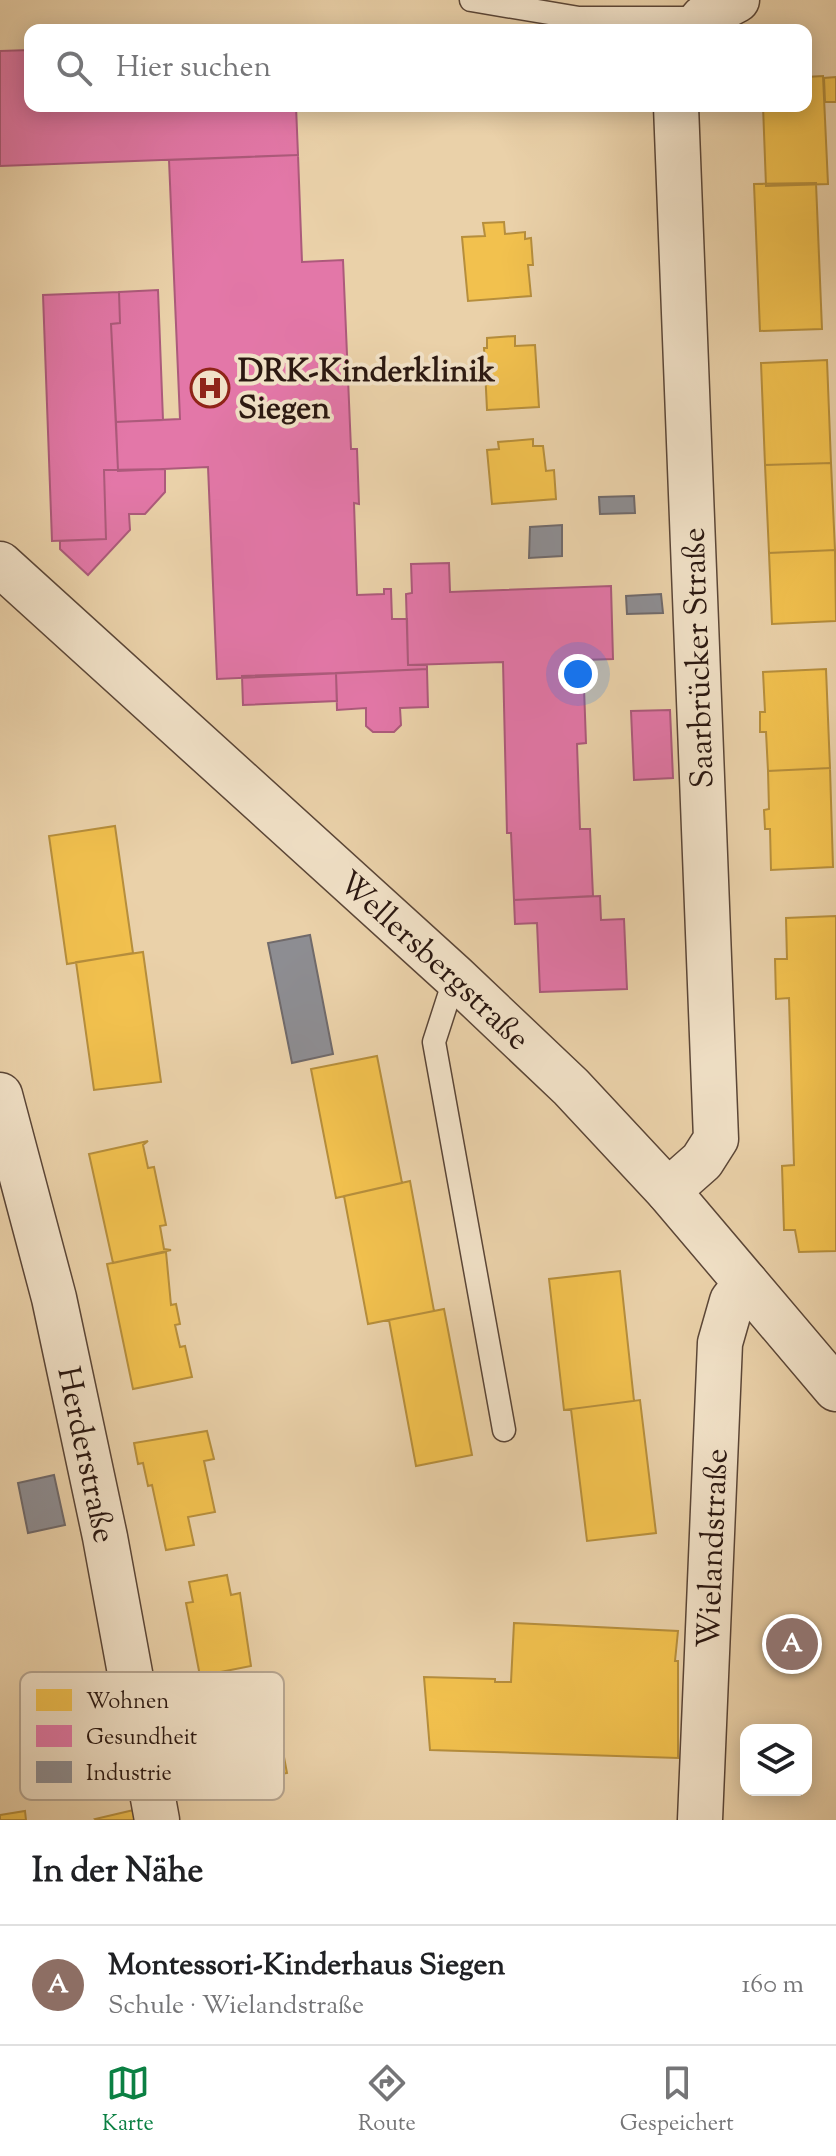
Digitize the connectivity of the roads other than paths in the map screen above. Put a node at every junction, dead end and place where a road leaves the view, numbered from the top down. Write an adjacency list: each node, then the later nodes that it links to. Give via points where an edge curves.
1 (471, 0): 2 (lane)
2 (507, 4): 3 (lane, via 579,18)
3 (711, 16)
4 (676, 112): 8 (street, Saarbrücker Straße, via 716,1139 702,1161)
5 (0, 564): 6 (street, Wellersbergstraße)
6 (455, 977): 8 (street, Wellersbergstraße, via 571,1087); 11 (lane, via 434,1042)
7 (0, 1095): 12 (street, Herderstraße, via 70,1373)
8 (668, 1191): 9 (street, Wellersbergstraße)
9 (746, 1283): 10 (street, Wellersbergstraße); 15 (street, Wielandstraße, via 732,1301 720,1343)
10 (836, 1389)
11 (504, 1430)
12 (130, 1672)
13 (153, 1800): 14 (street, Herderstraße)
14 (157, 1820)
15 (700, 1820)

